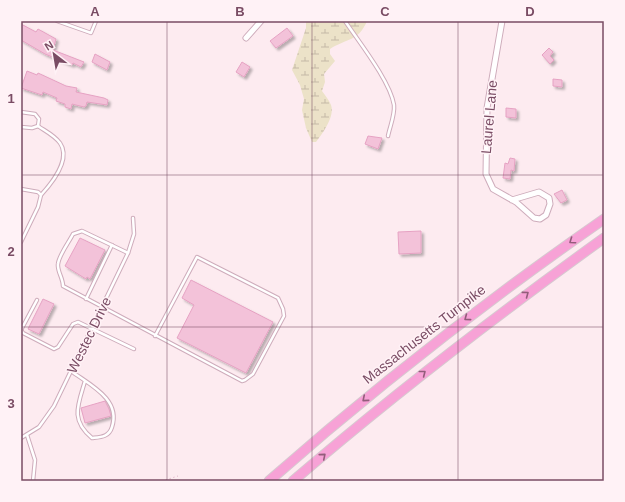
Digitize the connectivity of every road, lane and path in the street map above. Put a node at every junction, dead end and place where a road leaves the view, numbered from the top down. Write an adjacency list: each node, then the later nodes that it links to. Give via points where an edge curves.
1 (57, 21): 2 (lane, via 91,33)
2 (96, 21)
3 (262, 21): 6 (street)
4 (346, 21): 10 (lane, via 392,96 394,107)
5 (502, 21): 13 (street, Laurel Lane, via 487,108 485,165 491,186)
6 (246, 38)
7 (21, 112): 8 (lane, via 35,114 39,118)
8 (38, 126): 9 (lane); 12 (lane, via 61,144 64,158 54,178)
9 (21, 127)
10 (388, 136)
11 (21, 189): 12 (lane, via 38,192)
12 (41, 195): 17 (lane)
13 (512, 200): 13 (street, Laurel Lane, via 539,192 548,198 549,208 544,218 537,219)
14 (133, 218): 19 (lane, Westec Drive, via 134,234)
15 (604, 219): 34 (highway, Massachusetts Turnpike, one-way to 34, via 447,332)
16 (604, 238): 35 (highway, one-way to 16, via 416,379)
17 (21, 242)
18 (112, 245): 19 (lane); 20 (lane); 20 (lane, via 82,231 73,234 58,262 63,286)
19 (128, 253): 22 (lane, Westec Drive)
20 (86, 299): 22 (lane)
21 (37, 300): 24 (lane)
22 (102, 308): 23 (lane, Westec Drive); 25 (lane)
23 (92, 329): 24 (lane, via 78,322 73,324 58,348 54,349); 26 (lane); 27 (lane, Westec Drive)
24 (21, 330)
25 (155, 336): 25 (lane, via 242,381 253,374 284,316 283,309 278,298 197,257)
26 (134, 349)
27 (71, 371): 28 (lane); 29 (lane, Westec Drive, via 47,418)
28 (85, 381): 28 (lane, via 107,397 111,404 115,419 110,432 103,437 92,438 84,432 78,422 76,409)
29 (27, 435): 30 (lane, Westec Drive); 32 (lane, via 35,460)
30 (21, 438)
31 (178, 476): 33 (path)
32 (33, 481)
33 (162, 481)
34 (269, 481)
35 (293, 481)

